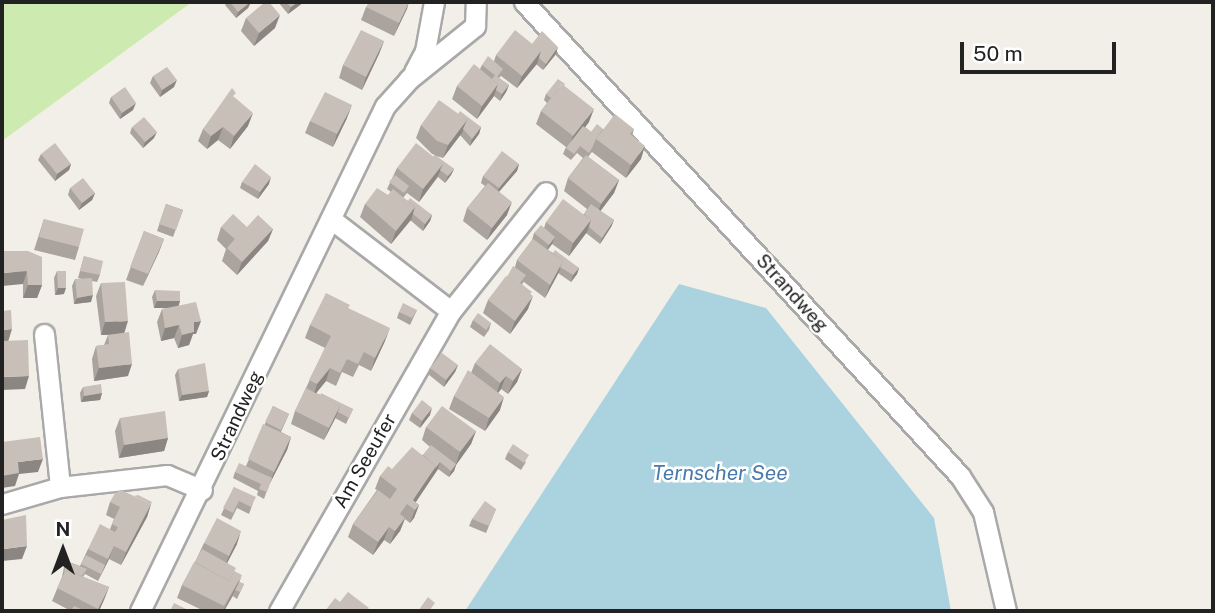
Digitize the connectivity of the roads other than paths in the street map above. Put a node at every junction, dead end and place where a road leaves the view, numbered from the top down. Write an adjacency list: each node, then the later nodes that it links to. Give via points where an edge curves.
1 (434, 2): 4 (street, Strandweg, via 425,51)
2 (476, 2): 4 (street, Strandweg, via 475,26)
3 (525, 3): 14 (street, Strandweg, via 960,477 983,512)
4 (409, 79): 6 (street, Strandweg, via 385,107)
5 (546, 192): 7 (street)
6 (331, 219): 7 (street); 10 (street, Strandweg)
7 (451, 311): 13 (street, Am Seeufer)
8 (44, 334): 9 (street)
9 (60, 486): 10 (street, via 167,475); 11 (street)
10 (202, 490): 12 (street, Strandweg)
11 (2, 504)
12 (140, 611)
13 (279, 611)
14 (1006, 611)

